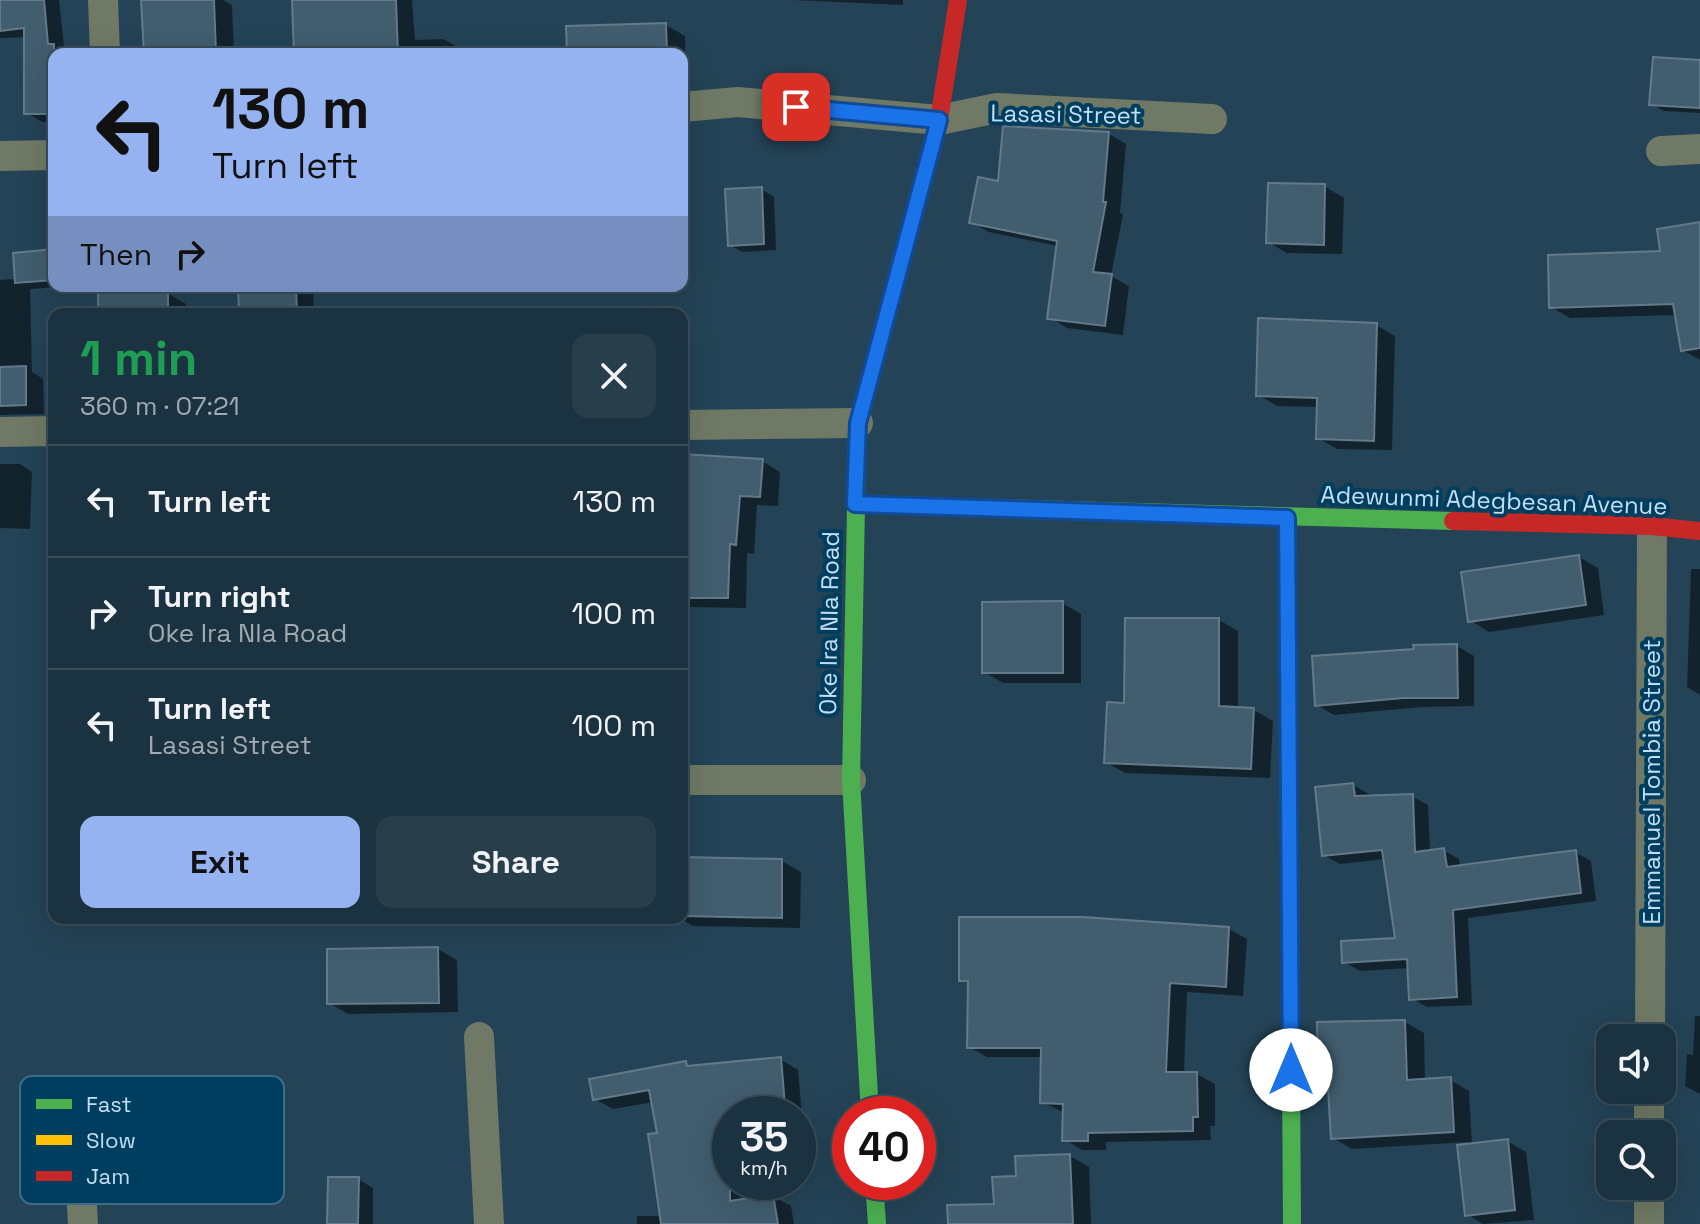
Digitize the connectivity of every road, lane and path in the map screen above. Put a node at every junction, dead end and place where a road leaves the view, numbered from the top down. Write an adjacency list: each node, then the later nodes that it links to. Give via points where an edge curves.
1 (103, 0): 3 (street)
2 (958, 0): 6 (street, Oke Ira Nla Road)
3 (105, 48)
4 (688, 106): 6 (street, Lasasi Street, via 738,102)
5 (1212, 119): 6 (street, Lasasi Street, via 997,108)
6 (939, 120): 11 (street, Oke Ira Nla Road)
7 (1700, 149): 8 (street)
8 (1661, 151)
9 (48, 155): 10 (street)
10 (0, 156)
11 (858, 423): 12 (street); 15 (street, Oke Ira Nla Road)
12 (688, 425)
13 (48, 431): 14 (street)
14 (0, 432)
15 (855, 504): 16 (street, Adewunmi Adegbesan Avenue); 20 (street, Oke Ira Nla Road)
16 (1287, 518): 17 (street, Adewunmi Adegbesan Avenue); 30 (street)
17 (1652, 526): 18 (street, Adewunmi Adegbesan Avenue); 21 (street, Emmanuel Tombia Street)
18 (1700, 531)
19 (688, 780): 20 (street)
20 (851, 780): 23 (street, Oke Ira Nla Road)
21 (1650, 1024)
22 (479, 1037): 28 (street)
23 (869, 1096)
24 (875, 1200): 29 (street)
25 (1649, 1200): 31 (street)
26 (82, 1204): 27 (street)
27 (83, 1224)
28 (489, 1224)
29 (877, 1224)
30 (1292, 1224)
31 (1649, 1224)

